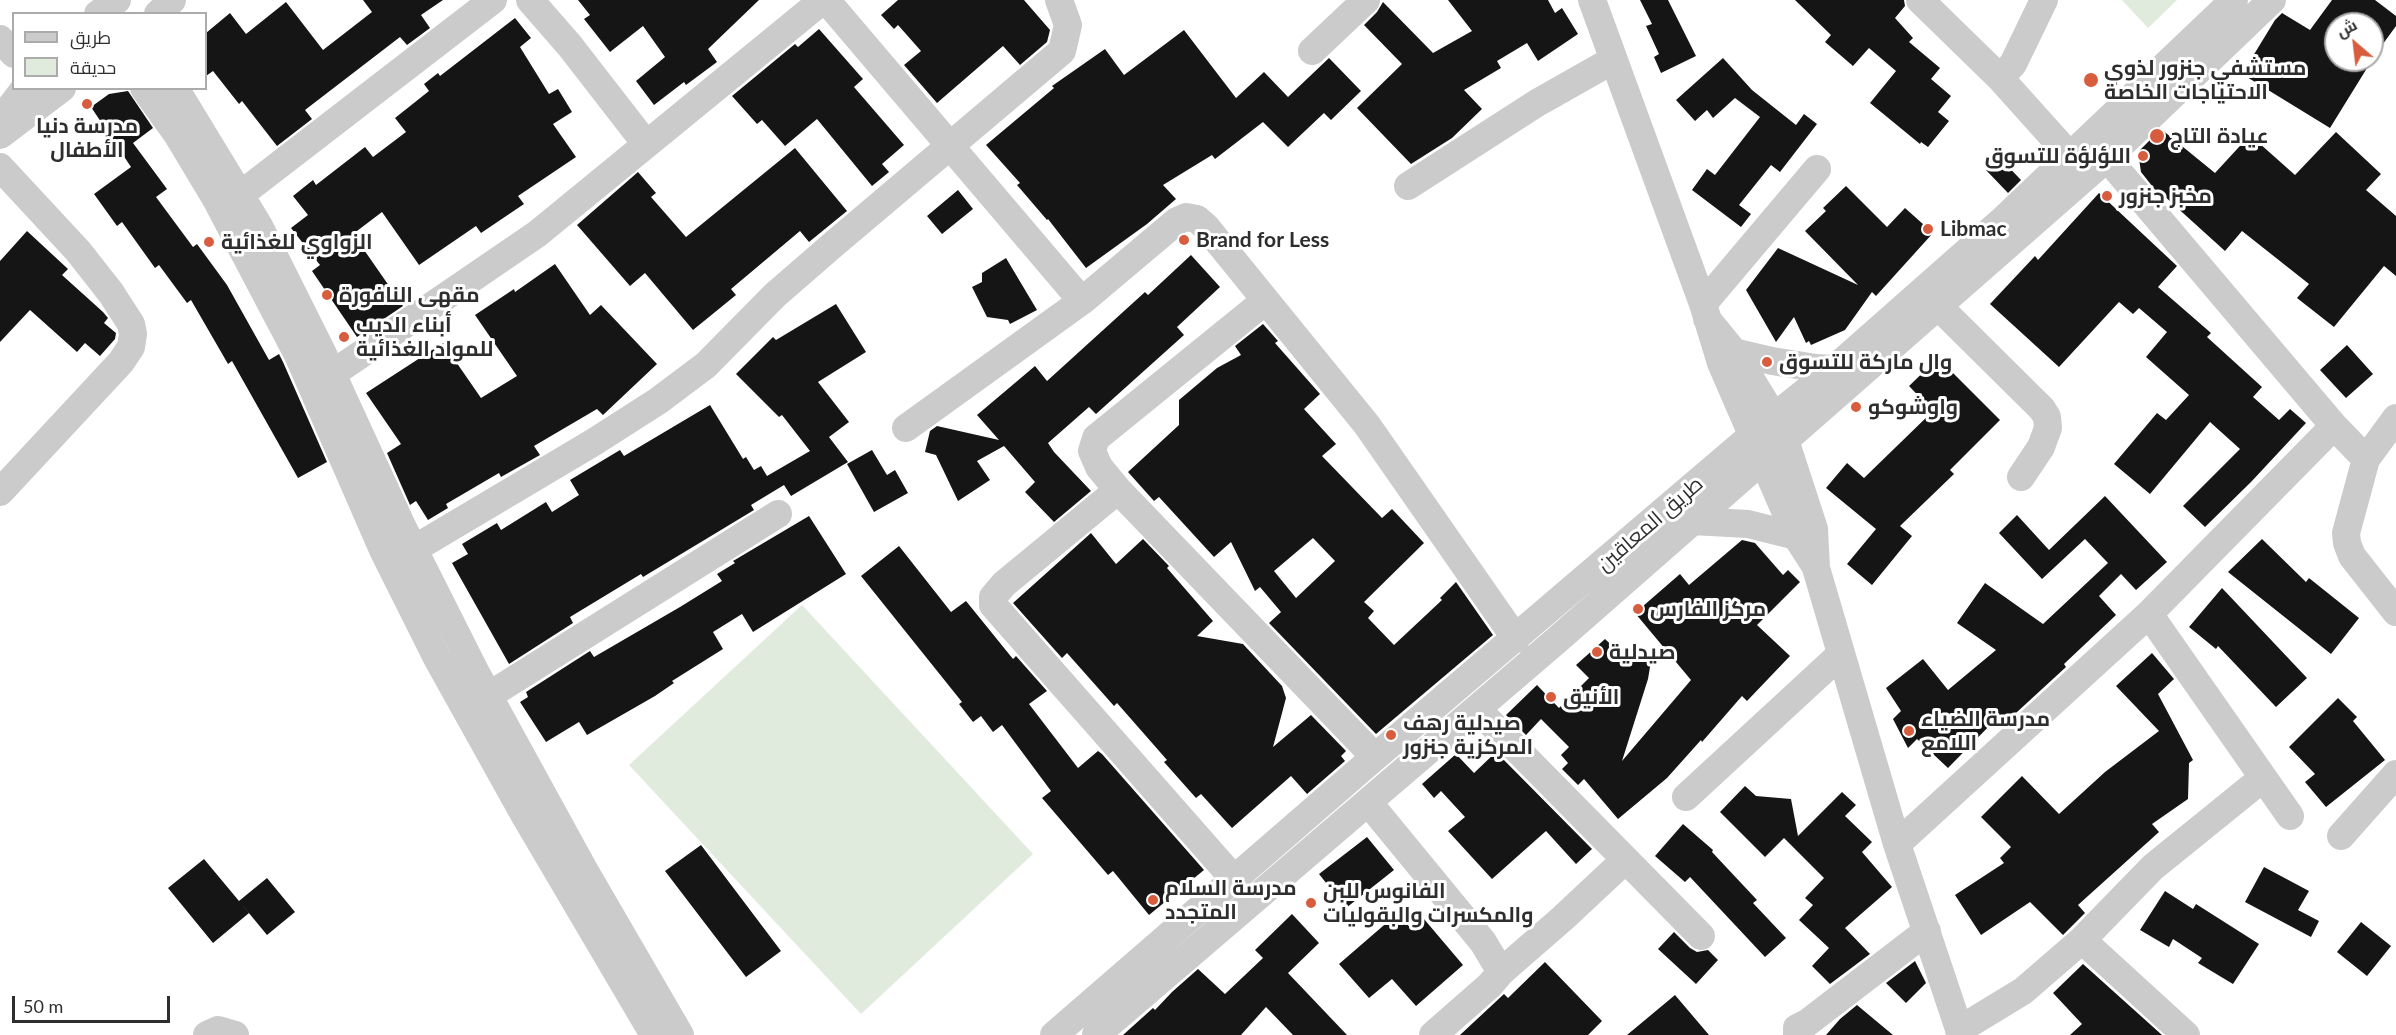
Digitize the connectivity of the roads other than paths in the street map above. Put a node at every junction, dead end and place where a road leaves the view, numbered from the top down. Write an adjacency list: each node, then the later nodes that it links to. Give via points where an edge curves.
1 (80, 0): 13 (street)
2 (172, 0): 14 (street)
3 (493, 0): 33 (street)
4 (530, 0): 26 (street)
5 (824, 0): 26 (street); 27 (street)
6 (1059, 0): 27 (street, via 1068,25 1062,51)
7 (1366, 0): 16 (street)
8 (1592, 0): 18 (street)
9 (1920, 0): 19 (street)
10 (2044, 0): 19 (street, via 2013,64)
11 (2234, 0): 28 (street, طريق المعاقين)
12 (2272, 0): 29 (street, طريق المعاقين)
13 (109, 7)
14 (160, 12)
15 (0, 39): 17 (street)
16 (1312, 51)
17 (12, 52)
18 (1613, 60): 32 (street, via 1536,103); 37 (street)
19 (2000, 78): 28 (street)
20 (23, 90): 24 (street)
21 (59, 90): 25 (street)
22 (145, 90): 78 (street, via 216,199 298,355 383,550 437,658)
23 (176, 90): 33 (street)
24 (0, 121)
25 (0, 135)
26 (646, 144): 40 (street, via 537,234)
27 (950, 145): 34 (street); 53 (street, via 775,295 706,364 658,401)
28 (2071, 157): 39 (street, طريق المعاقين)
29 (2107, 158): 36 (street, طريق المعاقين); 42 (street)
30 (0, 167): 49 (street, via 85,260 111,293 133,334 131,347 121,362)
31 (1817, 169): 37 (street)
32 (1408, 186)
33 (240, 195): 40 (street)
34 (1082, 301): 35 (street, via 1186,217 1197,219 1208,228); 43 (street)
35 (1265, 301): 48 (street, via 1096,438 1092,451 1095,460); 57 (street, via 1367,425)
36 (1938, 306): 44 (street, طريق المعاقين); 47 (street, via 2047,417 2048,428 2041,447)
37 (1705, 312): 38 (street); 45 (street, via 1721,363)
38 (1734, 352): 39 (street); 44 (street)
39 (1834, 369): 44 (street, طريق المعاقين)
40 (332, 374): 53 (street)
41 (2396, 418): 46 (street)
42 (2334, 426): 46 (street); 56 (street)
43 (906, 428)
44 (1780, 428): 45 (street, طريق المعاقين); 54 (street, via 1814,529)
45 (1757, 448): 51 (street, طريق المعاقين); 52 (street); 57 (street, طريق المعاقين)
46 (2366, 459): 55 (street, via 2346,533 2347,543 2352,556)
47 (2021, 477)
48 (1118, 490): 61 (street); 70 (street, via 1004,584 993,597 993,605)
49 (0, 492)
50 (778, 514): 59 (street)
51 (1692, 521): 52 (street, via 1748,524); 60 (street, طريق المعاقين)
52 (1796, 536): 54 (street)
53 (414, 549): 59 (street)
54 (1816, 568): 58 (street)
55 (2396, 612)
56 (2149, 614): 63 (street); 68 (street)
57 (1516, 639): 61 (street, طريق المعاقين)
58 (1841, 654): 64 (street); 68 (street)
59 (488, 696): 79 (street)
60 (1477, 709): 65 (street, طريق المعاقين); 69 (street)
61 (1375, 757): 70 (street, طريق المعاقين)
62 (2396, 774): 67 (street)
63 (2264, 778): 66 (street); 73 (street, via 2153,867)
64 (1686, 797)
65 (1368, 802): 74 (street, via 1483,942); 81 (street, طريق المعاقين)
66 (2290, 816)
67 (2341, 836)
68 (1897, 844): 71 (street)
69 (1625, 860): 72 (street); 74 (street)
70 (1234, 879): 80 (street, طريق المعاقين)
71 (1927, 931): 75 (street); 83 (street, via 1797,1028)
72 (1701, 936)
73 (2082, 940): 75 (street, via 2022,991); 84 (street)
74 (1500, 972): 82 (street)
75 (1960, 1033)
76 (207, 1035): 77 (street, via 218,1030)
77 (235, 1035)
78 (654, 1035)
79 (680, 1035)
80 (1054, 1035)
81 (1096, 1035)
82 (1433, 1035)
83 (1797, 1035)
84 (2186, 1035)

